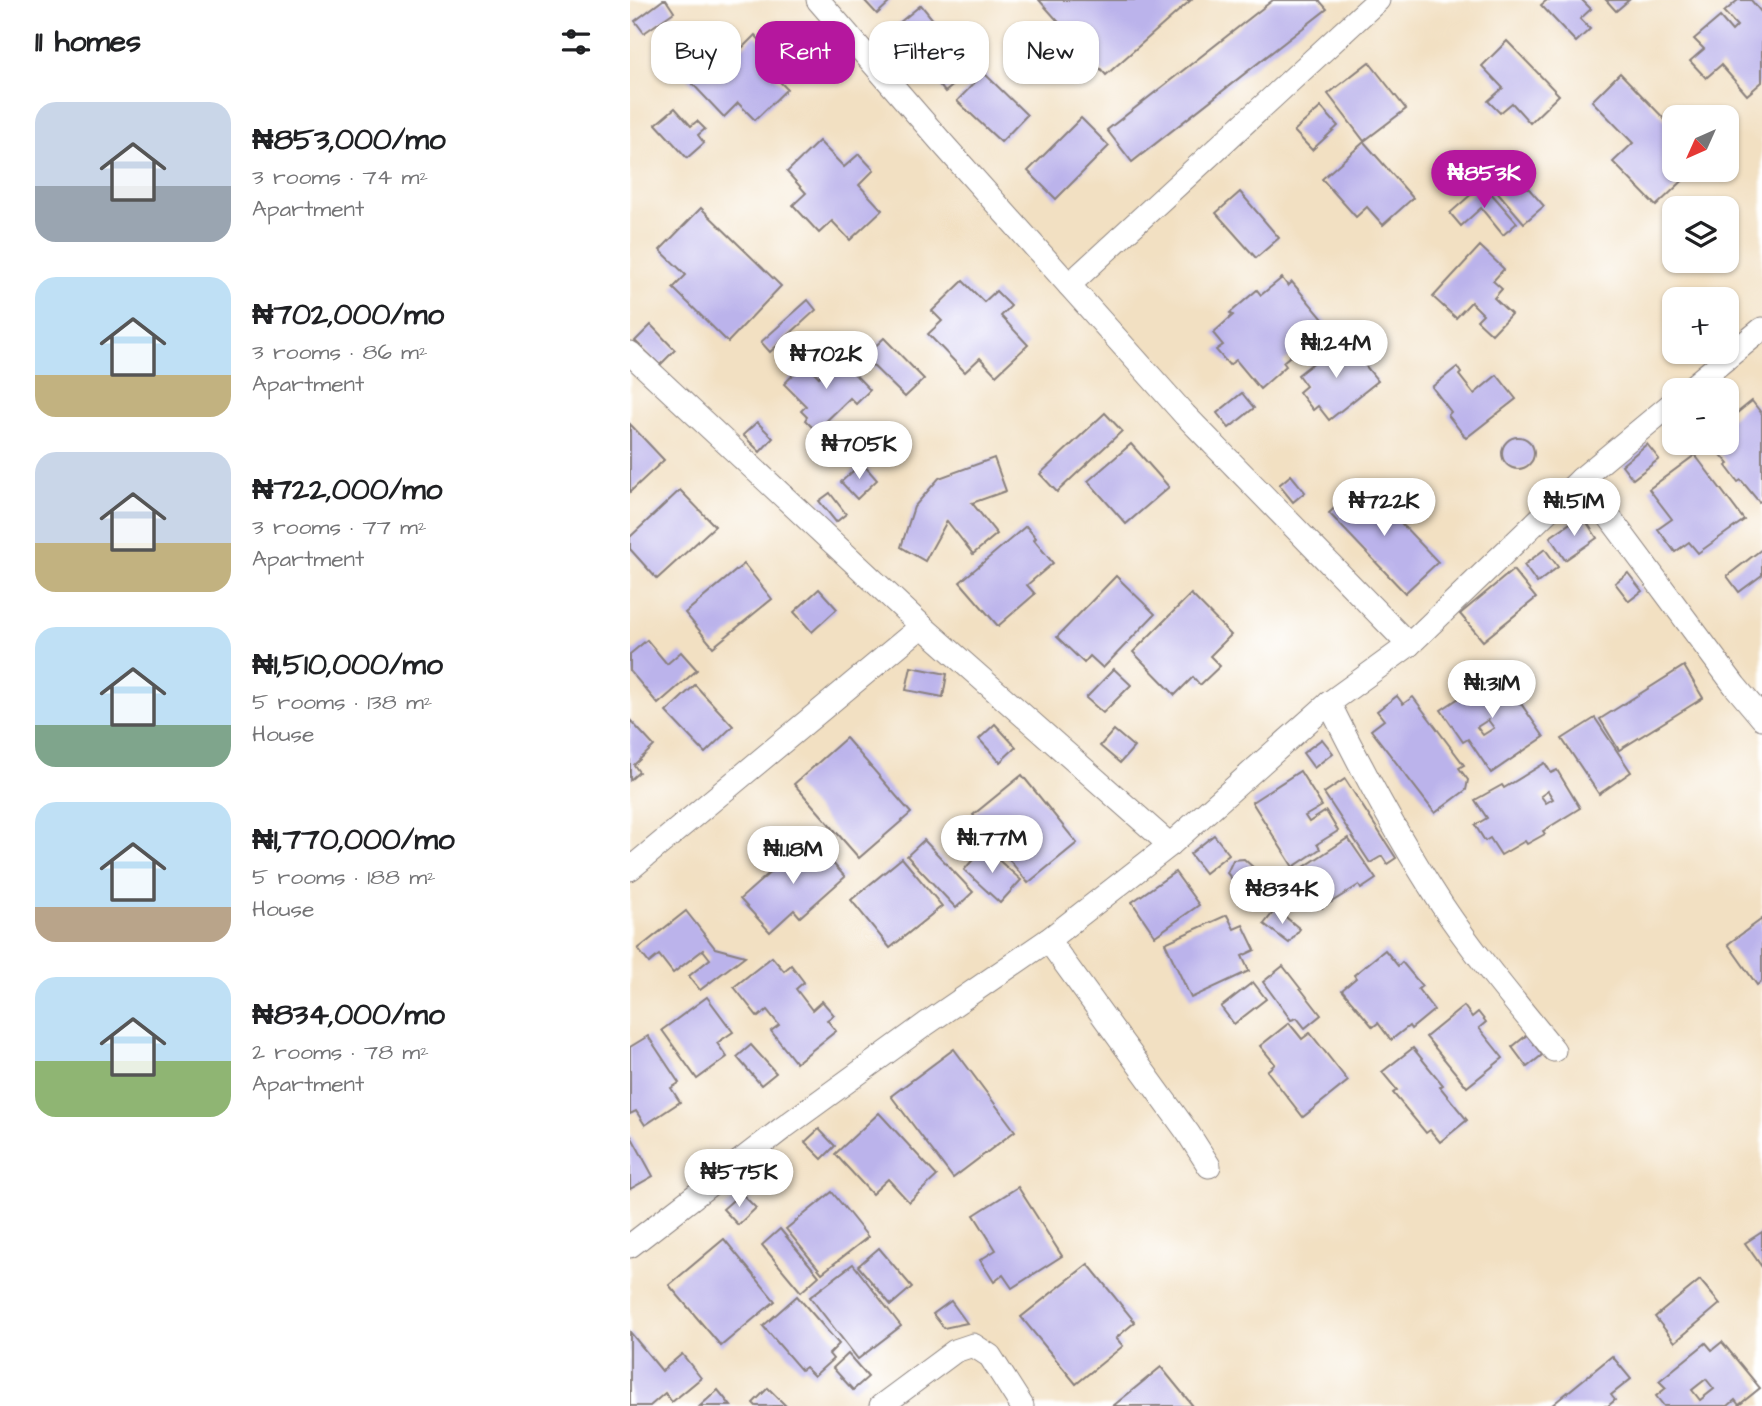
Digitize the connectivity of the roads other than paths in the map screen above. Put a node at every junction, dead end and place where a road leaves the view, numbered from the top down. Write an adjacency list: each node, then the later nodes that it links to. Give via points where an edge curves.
1 (818, 0): 3 (street)
2 (1378, 0): 3 (street)
3 (1069, 285): 10 (street, via 1185,415)
4 (1762, 329): 6 (street)
5 (630, 353): 9 (street)
6 (1703, 378)
7 (1662, 412): 8 (street)
8 (1581, 478): 10 (street); 12 (street)
9 (922, 626): 13 (street); 14 (street)
10 (1409, 645): 11 (street)
11 (1329, 703): 13 (street); 16 (street, via 1368,781 1443,905)
12 (1762, 719)
13 (1170, 845): 15 (street)
14 (630, 869)
15 (1048, 940): 17 (street); 18 (street, via 783,1128)
16 (1554, 1050)
17 (1209, 1166)
18 (630, 1246)
19 (881, 1406): 20 (street, via 955,1351 973,1345 990,1356)
20 (1022, 1406)

